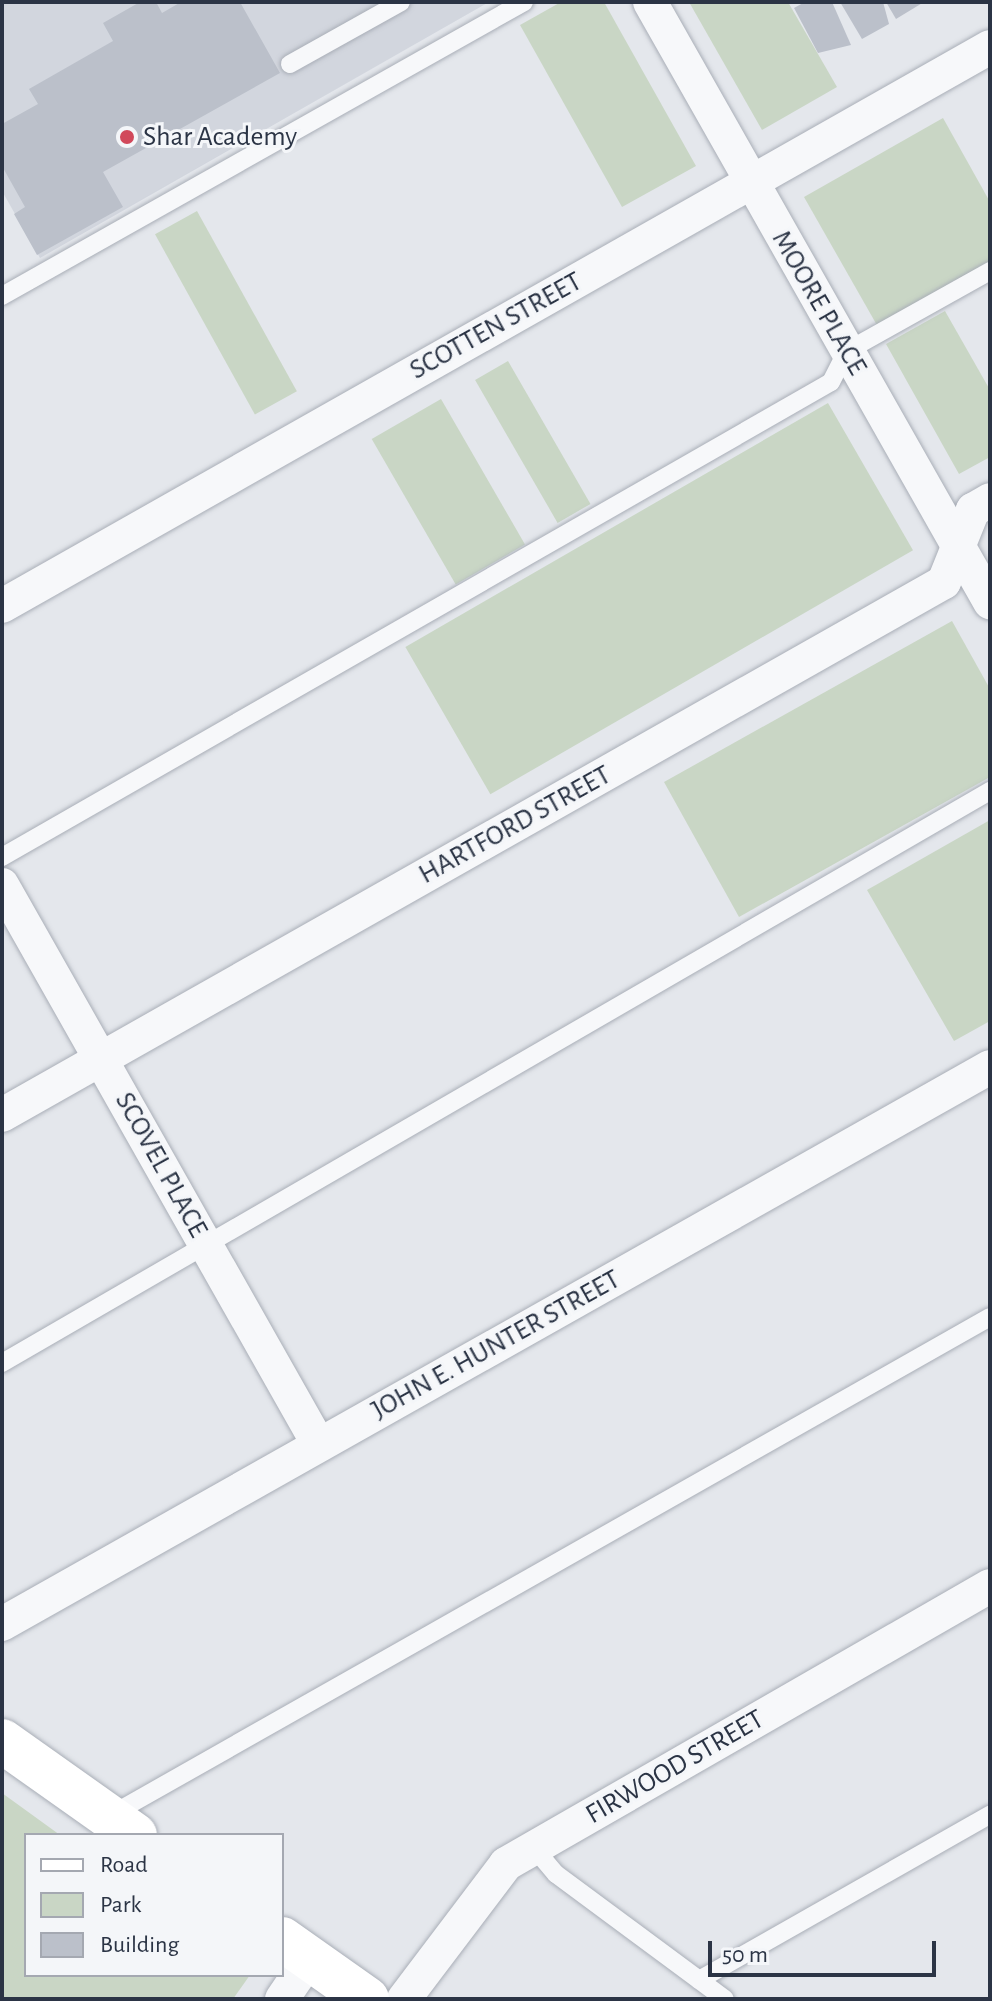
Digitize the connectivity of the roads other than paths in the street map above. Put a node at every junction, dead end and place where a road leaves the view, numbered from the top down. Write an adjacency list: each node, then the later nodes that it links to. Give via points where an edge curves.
1 (401, 2): 5 (lane)
2 (524, 2): 8 (lane)
3 (650, 2): 6 (street, MOORE PLACE)
4 (990, 47): 6 (street, SCOTTEN STREET)
5 (290, 64)
6 (751, 182): 9 (street, MOORE PLACE); 13 (street, SCOTTEN STREET)
7 (990, 271): 9 (lane)
8 (2, 296)
9 (847, 351): 11 (street, MOORE PLACE); 15 (lane, via 831,382)
10 (990, 500): 11 (street, HARTFORD STREET, via 973,510)
11 (957, 545): 12 (street, MOORE PLACE); 17 (street, HARTFORD STREET, via 944,582)
12 (990, 602)
13 (2, 606)
14 (990, 791): 20 (lane)
15 (2, 857)
16 (2, 885): 17 (street, SCOVEL PLACE)
17 (101, 1059): 19 (street, HARTFORD STREET); 20 (street, SCOVEL PLACE)
18 (990, 1067): 23 (street, JOHN E. HUNTER STREET)
19 (2, 1115)
20 (207, 1247): 22 (lane); 23 (street, SCOVEL PLACE)
21 (990, 1317): 28 (lane)
22 (2, 1363)
23 (319, 1445): 25 (street, JOHN E. HUNTER STREET)
24 (990, 1586): 29 (street, FIRWOOD STREET)
25 (2, 1624)
26 (2, 1741): 28 (street)
27 (990, 1815): 31 (lane)
28 (122, 1826)
29 (534, 1848): 31 (lane, via 568,1883); 34 (street, FIRWOOD STREET, via 489,1880)
30 (296, 1948): 32 (street); 33 (street)
31 (699, 1980): 35 (lane)
32 (282, 1999)
33 (367, 1999)
34 (404, 1999)
35 (725, 1999)

